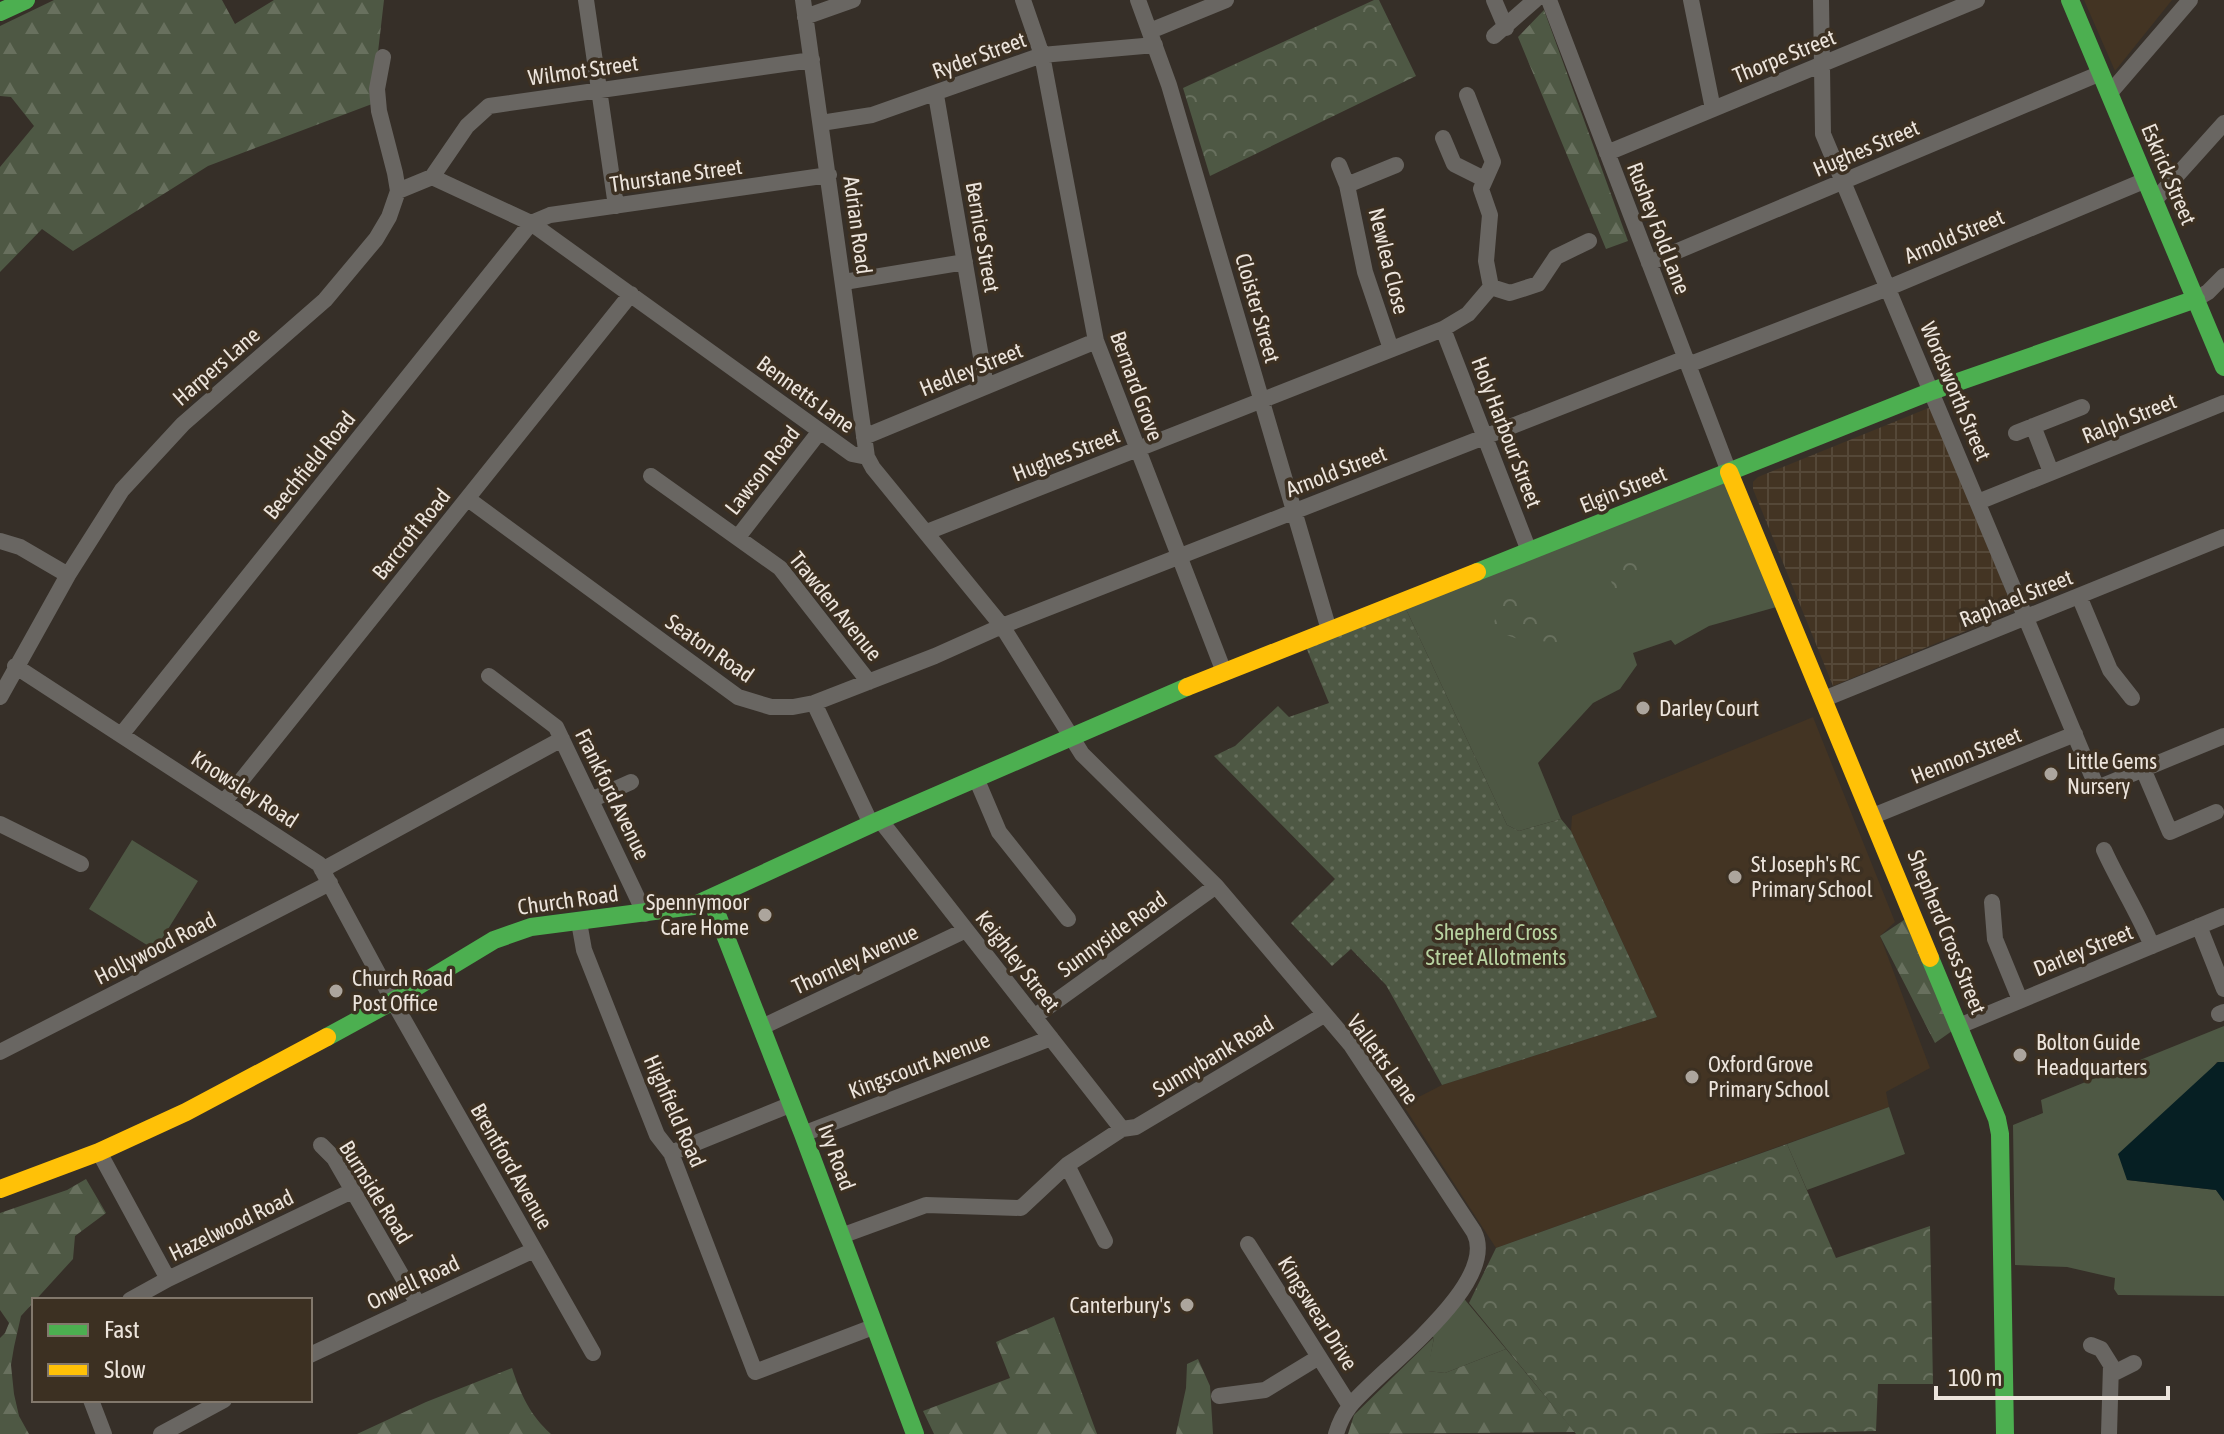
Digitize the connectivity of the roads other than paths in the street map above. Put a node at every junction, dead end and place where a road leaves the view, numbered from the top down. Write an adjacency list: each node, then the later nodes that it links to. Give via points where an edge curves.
1 (26, 0): 16 (main road)
2 (586, 0): 23 (street)
3 (853, 0): 15 (street)
4 (1023, 0): 18 (street, Bernard Grove)
5 (1138, 0): 17 (street, Cloister Street)
6 (1226, 0): 17 (street, Ryder Street)
7 (1494, 0): 8 (street, via 1500,32)
8 (1535, 0)
9 (1549, 0): 31 (street, Rushey Fold Lane)
10 (1691, 0): 27 (street)
11 (1821, 0): 21 (street, Wordsworth Street)
12 (1977, 0): 21 (street, Thorpe Street)
13 (2070, 0): 22 (main road, Eskrick Street)
14 (2190, 0): 24 (street)
15 (804, 8): 20 (street, Adrian Road)
16 (0, 12)
17 (1152, 38): 18 (street, Ryder Street); 60 (street, Cloister Street)
18 (1042, 55): 25 (street, Ryder Street); 54 (street, Bernard Grove)
19 (383, 57): 40 (street, via 379,111)
20 (812, 60): 23 (street, Wilmot Street); 28 (street, Adrian Road)
21 (1822, 64): 27 (street, Thorpe Street); 38 (street, Wordsworth Street, via 1822,128)
22 (2101, 73): 24 (main road, Eskrick Street); 38 (street, Hughes Street)
23 (599, 90): 35 (street, Wilmot Street, via 483,109); 42 (street)
24 (2109, 94): 37 (main road, Eskrick Street)
25 (936, 95): 28 (street, Ryder Street, via 872,115); 45 (street, Bernice Street)
26 (1467, 95): 36 (street, via 1501,160)
27 (1713, 109): 31 (street, Thorpe Street)
28 (821, 123): 34 (street, Adrian Road)
29 (2224, 123): 41 (street)
30 (1443, 138): 36 (street, via 1454,164)
31 (1607, 153): 46 (street, Rushey Fold Lane)
32 (1339, 165): 39 (street, Newlea Close)
33 (1396, 165): 39 (street, Newlea Close)
34 (829, 175): 42 (street, Thurstane Street); 48 (street, Adrian Road)
35 (432, 177): 40 (street); 43 (street, Bennetts Lane)
36 (1484, 179): 49 (street)
37 (2146, 180): 41 (main road, Eskrick Street); 50 (street, Arnold Street)
38 (1843, 181): 46 (street, Hughes Street); 50 (street, Wordsworth Street)
39 (1347, 185): 55 (street, Newlea Close, via 1365,272)
40 (398, 191): 82 (street, Harpers Lane, via 389,217 346,277 149,458)
41 (2154, 201): 52 (main road, Eskrick Street)
42 (616, 206): 43 (street, Thurstane Street, via 550,215)
43 (531, 223): 51 (street, Bennetts Lane); 97 (street, Beechfield Road)
44 (1589, 241): 49 (street, via 1556,257 1538,284 1510,293)
45 (965, 262): 48 (street); 58 (street, Bernice Street)
46 (1649, 263): 56 (street, Rushey Fold Lane)
47 (2224, 276): 52 (street)
48 (844, 282): 66 (street, Adrian Road)
49 (1491, 287): 53 (street, Hughes Street, via 1468,314)
50 (1888, 288): 56 (street, Arnold Street); 59 (street, Wordsworth Street)
51 (631, 294): 64 (street, Bennetts Lane); 73 (street, Barcroft Road)
52 (2196, 299): 57 (main road, Eskrick Street); 59 (main road, Elgin Street)
53 (1443, 329): 55 (street, Hughes Street); 67 (street, Holy Harbour Street)
54 (1096, 341): 58 (street, Hedley Street); 68 (street, Bernard Grove)
55 (1391, 349): 60 (street, Hughes Street)
56 (1687, 361): 67 (street, Arnold Street); 70 (street, Rushey Fold Lane)
57 (2224, 367)
58 (986, 386): 66 (street, Hedley Street)
59 (1932, 391): 70 (main road, Elgin Street); 74 (street, Wordsworth Street)
60 (1262, 400): 68 (street, Hughes Street); 75 (street, Cloister Street)
61 (2224, 403): 71 (street, Ralph Street)
62 (2082, 407): 63 (street, Ralph Street)
63 (2033, 426): 65 (street, Ralph Street); 71 (street)
64 (820, 431): 69 (street, Bennetts Lane, via 852,454); 77 (street, Lawson Road)
65 (2016, 433)
66 (864, 437): 69 (street, Adrian Road)
67 (1485, 437): 75 (street, Arnold Street); 80 (street, Holy Harbour Street)
68 (1137, 450): 76 (street, Hughes Street); 81 (street, Bernard Grove)
69 (867, 457): 76 (street, Bennetts Lane)
70 (1729, 472): 80 (main road, Elgin Street); 93 (main road, Shepherd Cross Street)
71 (2051, 472): 74 (street, Ralph Street)
72 (651, 476): 77 (street, Trawden Avenue)
73 (468, 499): 94 (street, Seaton Road, via 738,697 771,707); 104 (street, Barcroft Road)
74 (1978, 502): 84 (street, Wordsworth Street)
75 (1295, 511): 81 (street, Arnold Street); 86 (street, Cloister Street)
76 (927, 532): 85 (street, Bennetts Lane)
77 (738, 537): 90 (street, Trawden Avenue, via 780,568)
78 (2224, 537): 83 (street, Raphael Street)
79 (0, 541): 82 (street)
80 (1529, 551): 86 (main road, Elgin Street)
81 (1177, 557): 85 (street, Arnold Street); 88 (street, Bernard Grove)
82 (68, 575): 87 (street, Harpers Lane)
83 (2079, 596): 84 (street, Raphael Street); 92 (street, via 2110,670)
84 (2026, 618): 93 (street, Raphael Street); 96 (street, Wordsworth Street)
85 (1002, 626): 90 (street, Seaton Road); 95 (street, Bennetts Lane)
86 (1329, 630): 88 (main road, Elgin Street)
87 (15, 666): 91 (street, Harpers Lane); 97 (street, Knowsley Road)
88 (1224, 672): 95 (main road, Elgin Street)
89 (489, 676): 99 (street, Frankford Avenue, via 552,722)
90 (869, 682): 94 (street, Seaton Road)
91 (0, 697)
92 (2132, 698)
93 (1824, 699): 106 (main road, Shepherd Cross Street)
94 (814, 703): 107 (street, Keighley Street)
95 (1071, 734): 101 (main road, Church Road); 112 (street, Valletts Lane, via 1090,762)
96 (2075, 734): 100 (street, Wordsworth Street, via 2100,787); 106 (street, Hennon Street)
97 (121, 735): 104 (street, Knowsley Road)
98 (2224, 736): 100 (street)
99 (562, 739): 103 (street, Frankford Avenue); 111 (street, Hollywood Road)
100 (2143, 769): 105 (street, via 2170,832)
101 (976, 778): 107 (main road, Church Road); 117 (street, via 999,832)
102 (631, 782): 103 (street)
103 (591, 800): 115 (street, Frankford Avenue)
104 (224, 802): 111 (street, Knowsley Road, via 314,860)
105 (2216, 812)
106 (1873, 816): 127 (main road, Shepherd Cross Street)
107 (876, 822): 113 (main road, Church Road); 120 (street, Keighley Street)
108 (0, 824): 110 (street)
109 (2104, 850): 121 (street)
110 (81, 864)
111 (326, 876): 124 (street, Knowsley Road); 130 (street, Hollywood Road)
112 (1216, 886): 125 (street, Valletts Lane); 126 (street, Sunnyside Road)
113 (711, 899): 115 (main road, Church Road); 128 (main road, Ivy Road)
114 (1992, 902): 123 (street, via 1995,939)
115 (645, 914): 118 (main road, Church Road)
116 (2224, 916): 119 (street, Darley Street)
117 (1068, 919)
118 (579, 922): 124 (main road, Church Road, via 506,935); 136 (street, Highfield Road, via 584,950 657,1135)
119 (2199, 926): 121 (street, Darley Street); 122 (street)
120 (966, 930): 126 (street, Keighley Street); 128 (street, Thornley Avenue)
121 (2152, 946): 123 (street, Darley Street)
122 (2224, 989)
123 (2020, 1000): 127 (street, Darley Street)
124 (393, 1001): 135 (main road, Church Road, via 186,1112); 143 (street, Brentford Avenue)
125 (1324, 1015): 132 (street, Sunnybank Road, via 1136,1127); 157 (street, Valletts Lane, via 1351,1045 1477,1238 1474,1268 1461,1295)
126 (1034, 1017): 129 (street, Keighley Street)
127 (1959, 1026): 162 (main road, Shepherd Cross Street, via 2000,1134)
128 (762, 1027): 131 (main road, Ivy Road)
129 (1051, 1038): 132 (street, Keighley Street); 133 (street, Kingscourt Avenue)
130 (0, 1052)
131 (792, 1104): 133 (main road, Ivy Road); 136 (street)
132 (1122, 1129): 137 (street, Sunnybank Road)
133 (803, 1134): 140 (main road, Ivy Road)
134 (321, 1145): 139 (street, Burnside Road)
135 (99, 1152): 138 (main road, Church Road); 144 (street)
136 (671, 1153): 147 (street, Highfield Road, via 755,1372)
137 (1067, 1165): 140 (street, Sunnybank Road, via 1021,1208 926,1205); 141 (street)
138 (0, 1189)
139 (352, 1191): 144 (street, Hazelwood Road); 146 (street, Burnside Road)
140 (841, 1236): 147 (main road, Ivy Road)
141 (1105, 1241)
142 (1248, 1244): 151 (street, Kingswear Drive)
143 (534, 1250): 146 (street, Orwell Road); 149 (street, Brentford Avenue)
144 (168, 1279): 145 (street, Hazelwood Road)
145 (134, 1298)
146 (418, 1304): 150 (street, Orwell Road)
147 (873, 1327): 160 (main road, Ivy Road)
148 (2091, 1345): 153 (street, via 2107,1356)
149 (593, 1353)
150 (312, 1354)
151 (1319, 1357): 154 (street, via 1265,1390); 157 (street, Kingswear Drive)
152 (2134, 1363): 153 (street)
153 (2112, 1374): 163 (street)
154 (1219, 1396)
155 (92, 1402): 158 (street)
156 (220, 1402): 159 (street)
157 (1350, 1406): 161 (street, Valletts Lane)
158 (104, 1434)
159 (161, 1434)
160 (915, 1434)
161 (1336, 1434)
162 (2005, 1434)
163 (2109, 1434)

